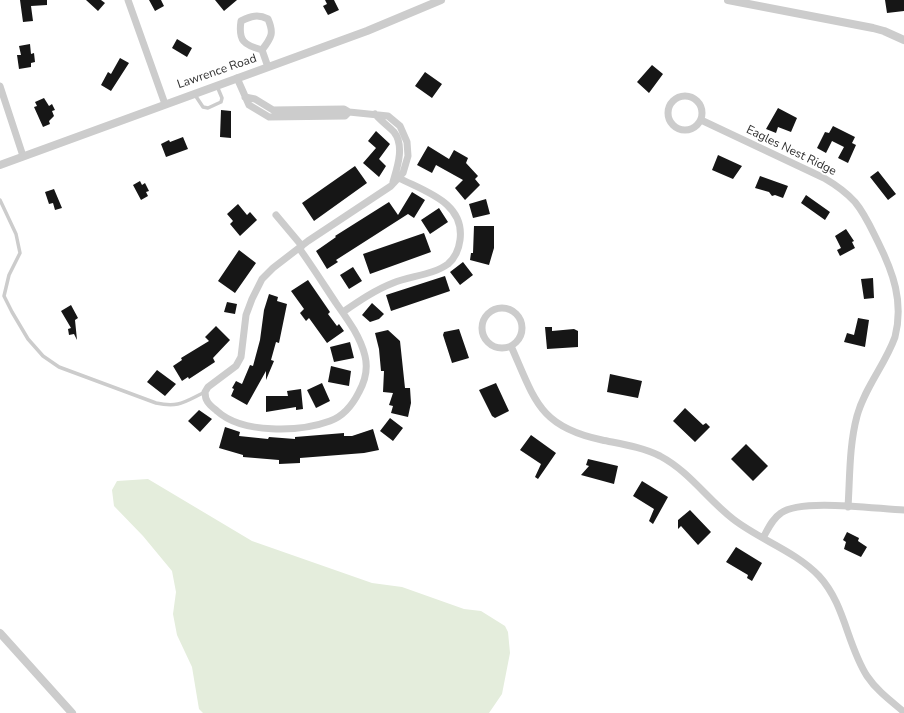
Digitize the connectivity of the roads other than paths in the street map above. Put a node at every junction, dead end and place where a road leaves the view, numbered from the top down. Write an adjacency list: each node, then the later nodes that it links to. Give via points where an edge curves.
1 (128, 0): 11 (street)
2 (441, 0): 6 (street, Lawrence Road)
3 (728, 0): 4 (street, via 873,28)
4 (904, 40)
5 (262, 50): 5 (street, via 242,41 239,32 242,21 249,17 259,15 268,19 272,29 270,40); 6 (street)
6 (268, 67): 7 (street, Lawrence Road)
7 (237, 78): 8 (street, Lawrence Road); 12 (street, via 249,105 269,117 345,116 349,112)
8 (217, 85): 10 (street, Lawrence Road); 10 (lane, via 221,102 208,108 203,107)
9 (0, 86): 14 (street)
10 (194, 93): 11 (street, Lawrence Road)
11 (165, 104): 14 (street, Lawrence Road)
12 (376, 114): 16 (street, via 388,116 400,126 407,142 408,156); 17 (street, via 395,133 398,145 400,160)
13 (701, 120): 13 (street, via 700,106 693,98 679,97 672,101 668,114 669,121 677,129 691,130); 24 (street, Eagles Nest Ridge, via 840,188 862,212 894,278 900,300 898,325 857,417 852,445)
14 (23, 156): 15 (street, Lawrence Road)
15 (0, 165)
16 (399, 178): 17 (street); 21 (street, via 452,208 461,232 458,249 448,263 438,269 383,287)
17 (391, 186): 20 (street)
18 (0, 200): 23 (lane, via 16,234 20,253 9,275 4,296 20,328 43,356 59,367 156,403 178,405)
19 (276, 215): 20 (street)
20 (300, 247): 21 (street); 23 (street, via 272,268 262,280 246,315 241,357 236,366)
21 (343, 312): 23 (street, via 362,345 366,370 355,400 340,416 321,424 249,428 232,422 219,413 208,403)
22 (511, 346): 22 (street, via 520,337 520,319 511,310 494,310 483,322 485,338 497,348); 26 (street, via 531,391 551,420 579,434 640,448 662,457 689,476 734,520)
23 (205, 392)
24 (848, 507): 25 (street); 26 (street, via 793,507 777,516)
25 (904, 510)
26 (762, 538): 28 (street, via 802,561 819,576 833,595 867,676 879,691)
27 (0, 634): 29 (street)
28 (904, 712)
29 (72, 713)

